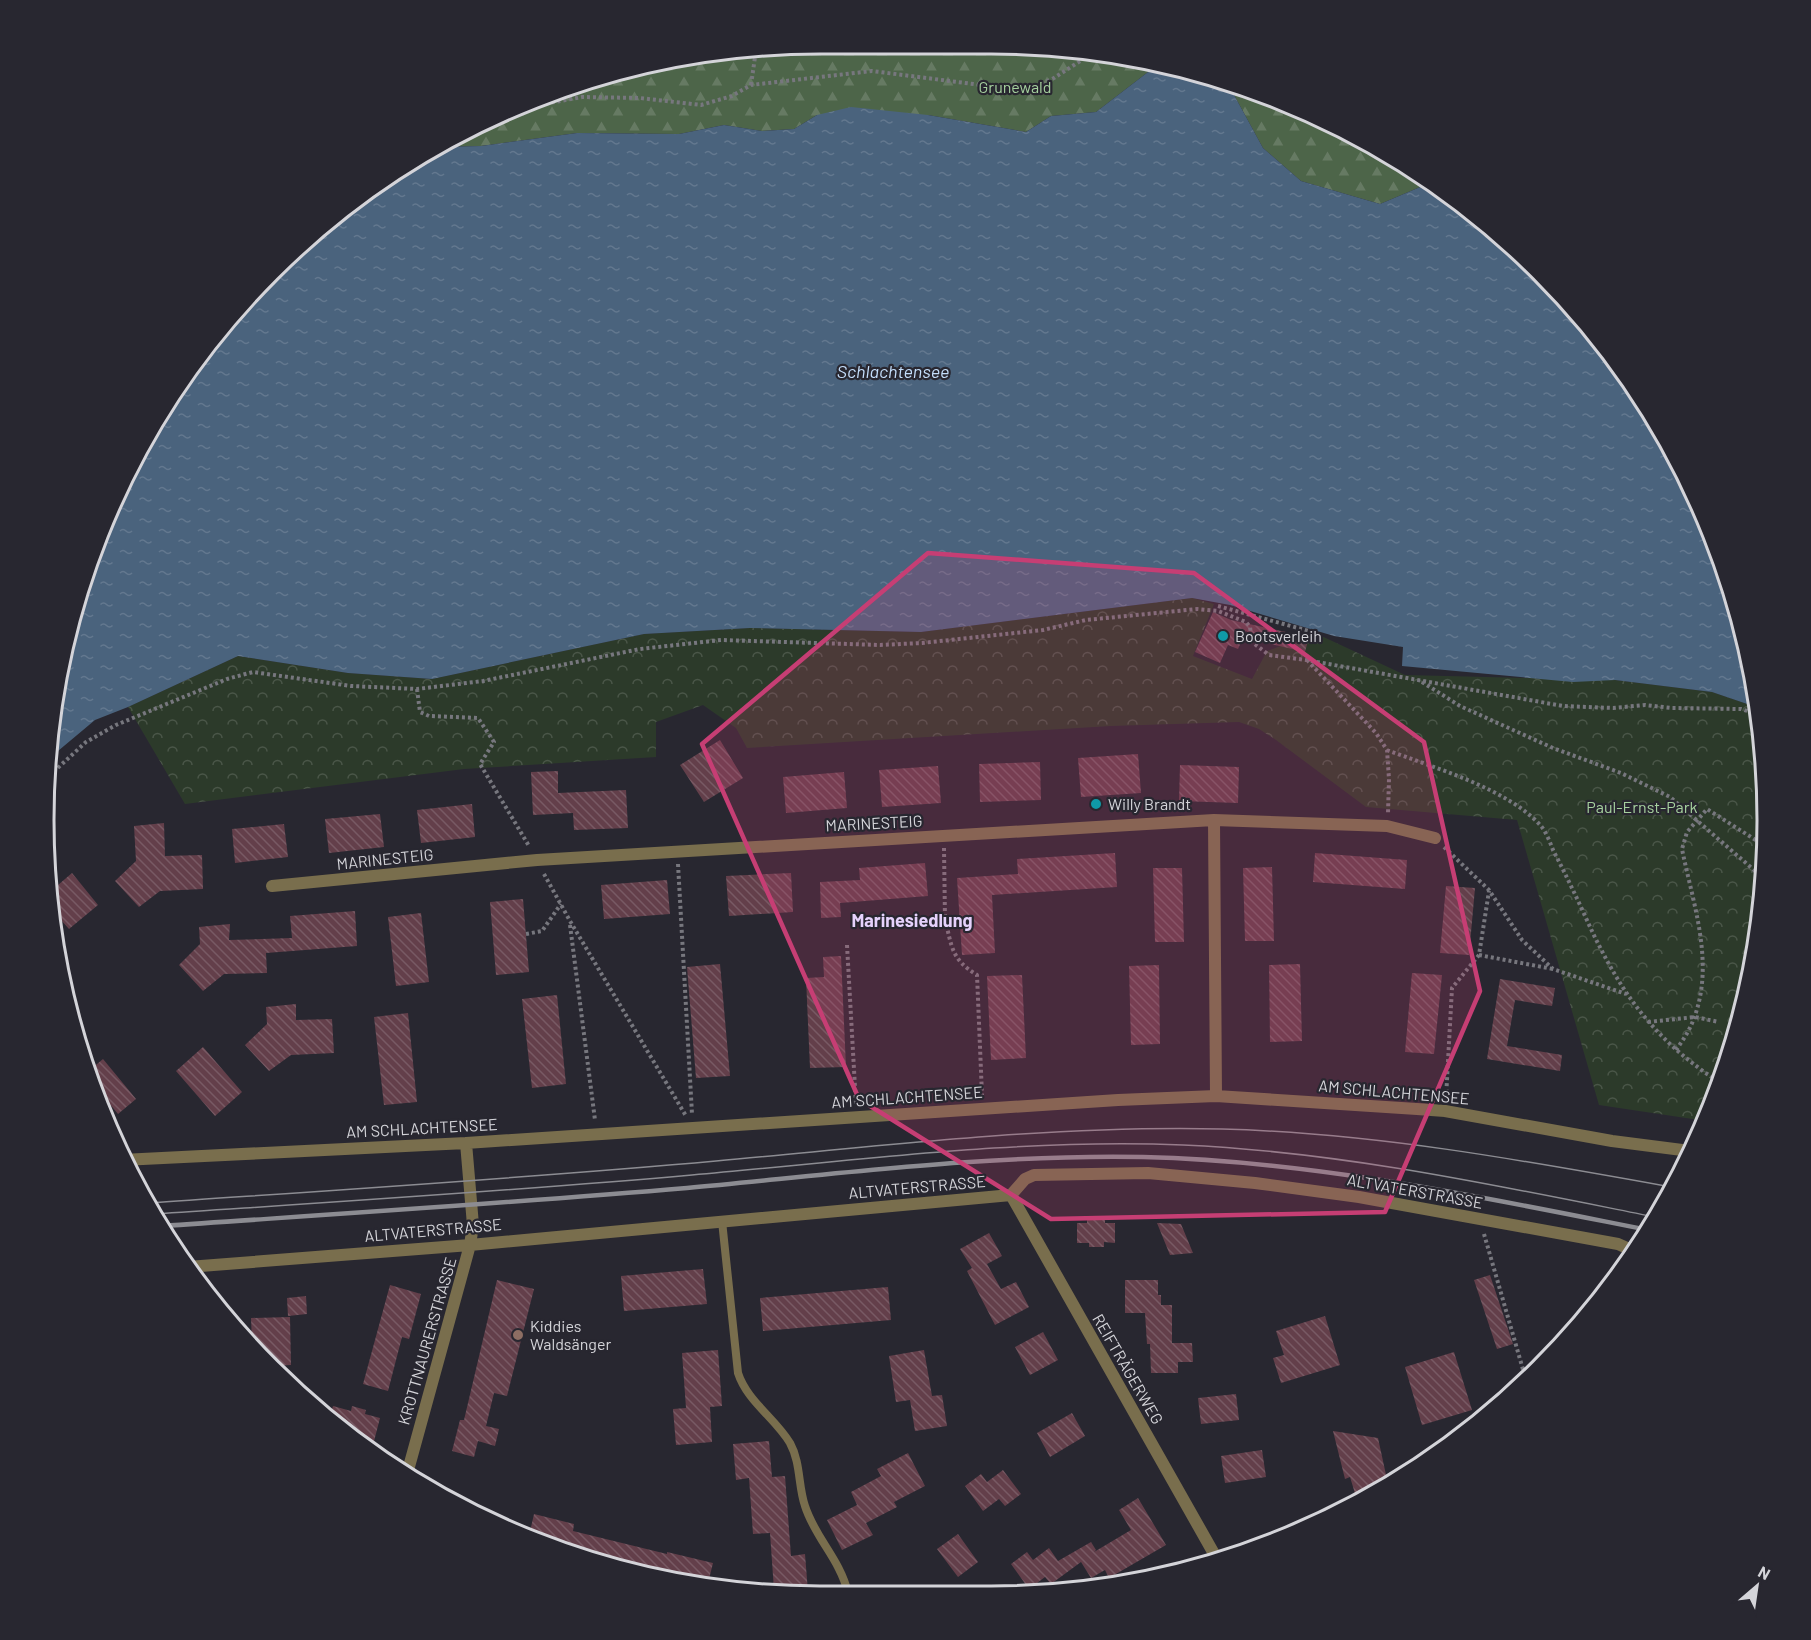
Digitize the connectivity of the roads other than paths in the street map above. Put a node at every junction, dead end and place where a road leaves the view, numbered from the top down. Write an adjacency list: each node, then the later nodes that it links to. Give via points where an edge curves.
1 (1214, 820): 2 (street, MARINESTEIG, via 1387,826); 3 (street, MARINESTEIG, via 537,860); 4 (street)
2 (1435, 838)
3 (272, 886)
4 (1216, 1096): 5 (street, AM SCHLACHTENSEE); 6 (street, AM SCHLACHTENSEE, via 1445,1112)
5 (466, 1143): 7 (street, AM SCHLACHTENSEE); 10 (street, KROTTNAURERSTRASSE, via 473,1225)
6 (1682, 1150)
7 (133, 1159)
8 (1011, 1196): 9 (street, ALTVATERSTRASSE); 11 (street, ALTVATERSTRASSE, via 1025,1179 1034,1175 1148,1173 1255,1182 1359,1197); 14 (street, REIFTRÄGERWEG)
9 (722, 1221): 10 (street, ALTVATERSTRASSE); 15 (lane, via 742,1386 790,1444 797,1459 808,1517)
10 (470, 1245): 12 (street, ALTVATERSTRASSE); 13 (street, KROTTNAURERSTRASSE)
11 (1627, 1248)
12 (198, 1266)
13 (409, 1466)
14 (1213, 1552)
15 (846, 1586)

